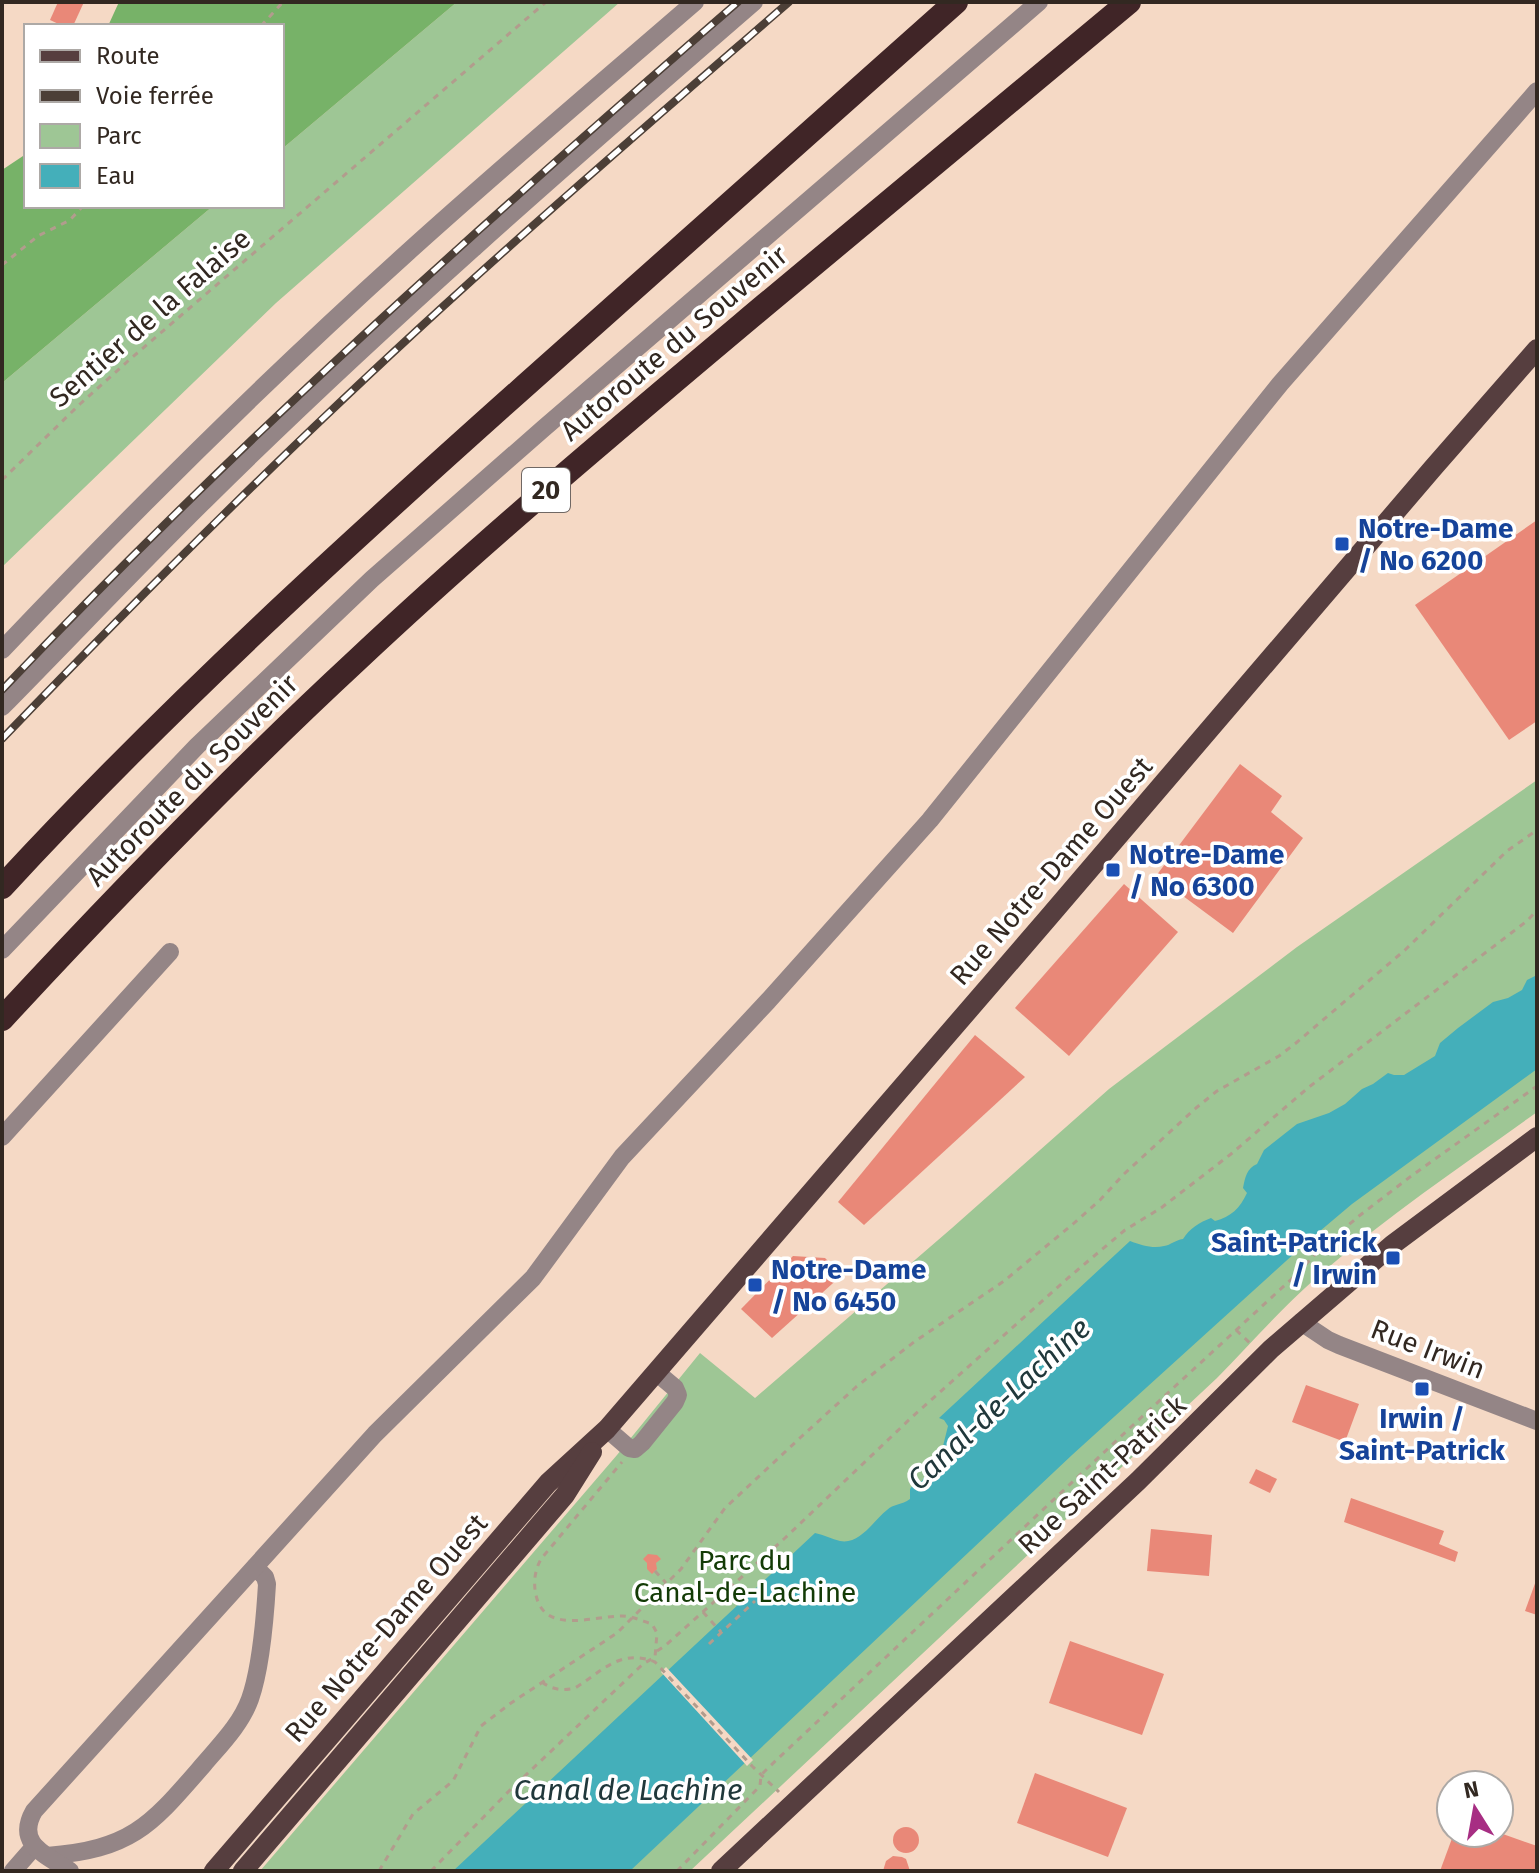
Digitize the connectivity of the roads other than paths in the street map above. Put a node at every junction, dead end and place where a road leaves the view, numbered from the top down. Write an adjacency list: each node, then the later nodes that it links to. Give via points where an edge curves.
1 (695, 2): 8 (street, via 340,315)
2 (754, 2): 9 (street, via 526,201 290,418)
3 (956, 2): 10 (highway, via 303,586)
4 (1039, 2): 11 (street, via 352,597 197,746)
5 (1129, 2): 13 (highway, Autoroute du Souvenir / 20, via 587,454 434,589 189,822)
6 (1537, 91): 20 (street, via 1280,384 930,820 622,1157 533,1278 375,1434)
7 (1537, 349): 17 (main road, Rue Notre-Dame Ouest)
8 (2, 650)
9 (2, 707)
10 (2, 887)
11 (2, 950)
12 (170, 952): 14 (street)
13 (2, 1019)
14 (2, 1137)
15 (1537, 1137): 16 (main road, Rue Saint-Patrick, via 1392,1245)
16 (1301, 1322): 18 (street, Rue Irwin, via 1339,1345); 26 (main road, Rue Saint-Patrick)
17 (656, 1372): 19 (main road, Rue Notre-Dame Ouest); 19 (street, via 678,1395 642,1443 629,1448)
18 (1537, 1421)
19 (607, 1429): 24 (main road, Rue Notre-Dame Ouest, via 548,1483); 25 (main road, Rue Notre-Dame Ouest, via 565,1495)
20 (255, 1567): 21 (street, via 34,1811 27,1827); 21 (street, via 267,1584 258,1665 249,1704 230,1734 140,1830 95,1850)
21 (40, 1851): 22 (street); 23 (street)
22 (13, 1871)
23 (70, 1871)
24 (214, 1871)
25 (243, 1871)
26 (721, 1871)

